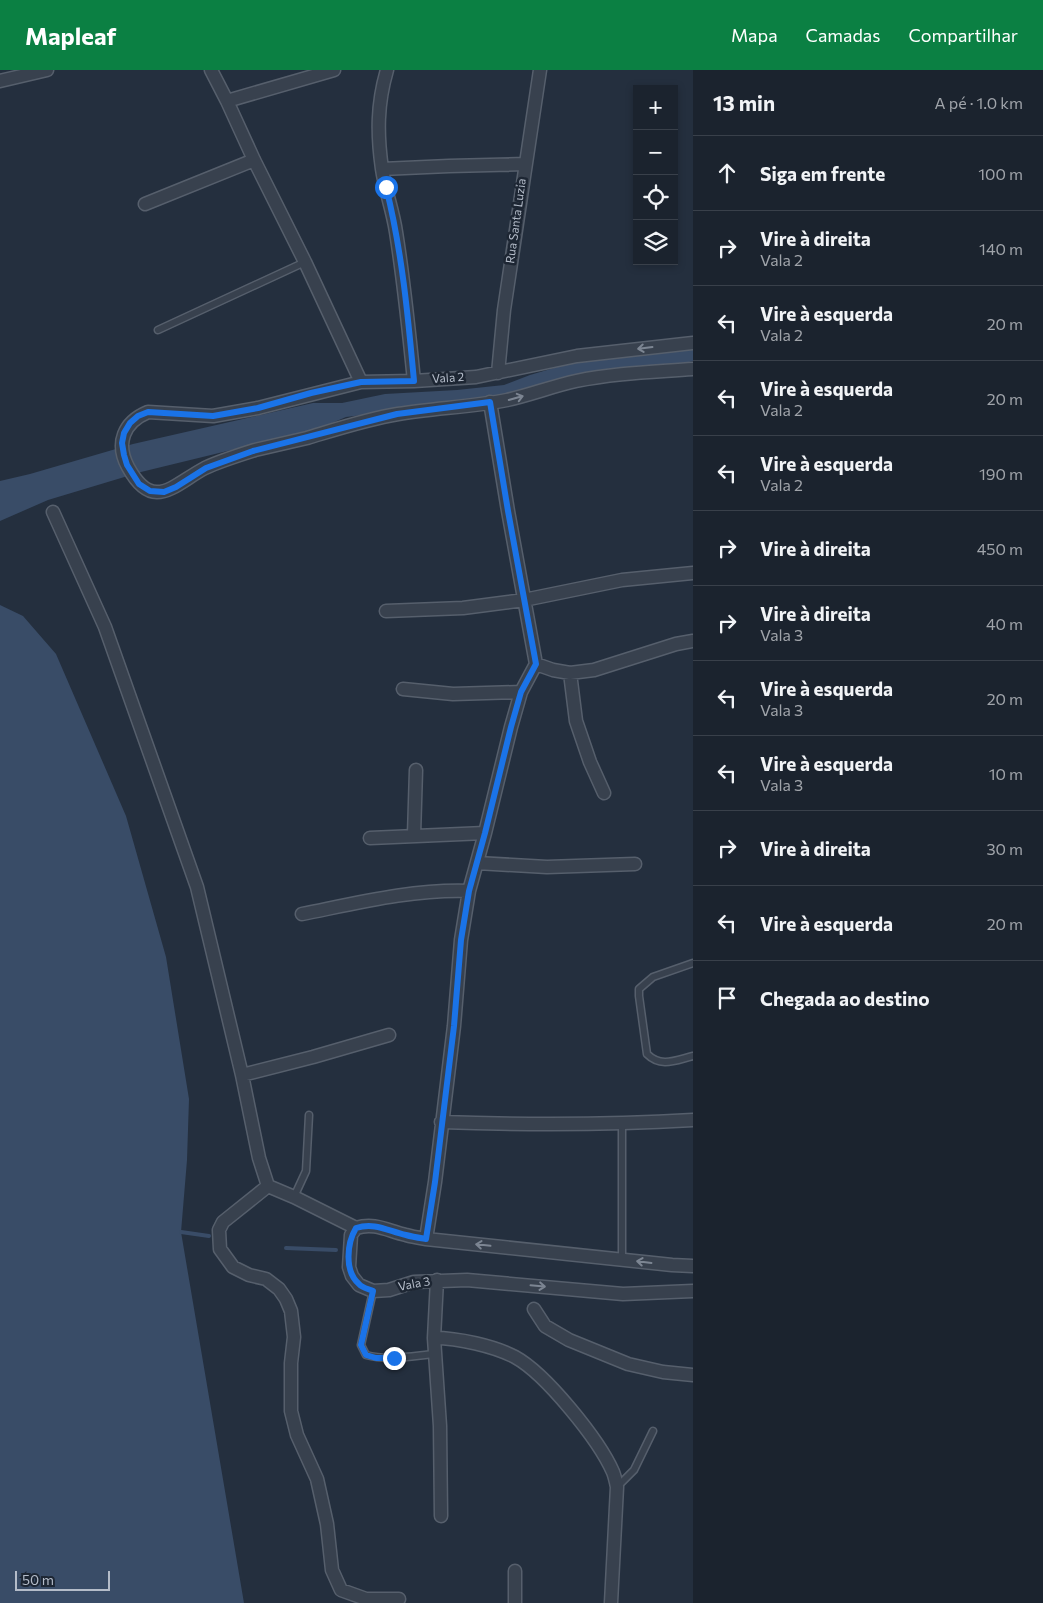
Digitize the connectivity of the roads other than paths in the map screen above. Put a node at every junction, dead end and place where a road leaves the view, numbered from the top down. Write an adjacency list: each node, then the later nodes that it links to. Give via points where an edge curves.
1 (47, 70): 6 (street)
2 (211, 70): 7 (street)
3 (334, 70): 7 (street)
4 (387, 70): 10 (street, via 378,116)
5 (540, 70): 9 (street, Rua Santa Luzia)
6 (0, 81)
7 (227, 101): 8 (street)
8 (254, 160): 11 (street); 12 (street)
9 (524, 164): 10 (street); 16 (street, Rua Santa Luzia)
10 (382, 170): 17 (street, via 394,216)
11 (145, 204)
12 (305, 262): 13 (lane); 18 (street)
13 (158, 330)
14 (693, 343): 16 (street, Vala 2, one-way to 16, via 577,356)
15 (693, 369): 19 (street, Vala 2, one-way to 15, via 609,375)
16 (498, 373): 17 (street, Vala 2)
17 (414, 381): 18 (street, Vala 2)
18 (361, 382): 19 (street, Vala 2, via 213,416 148,412 138,416 124,433 122,443 127,465 139,484 150,491 164,492 206,468 253,451 397,414)
19 (490, 402): 22 (street)
20 (54, 512): 41 (street, via 105,627 197,888)
21 (693, 573): 22 (street, via 622,580)
22 (524, 600): 23 (street, via 463,608); 25 (street)
23 (386, 611)
24 (693, 642): 26 (street, via 676,644 594,670)
25 (536, 664): 26 (street); 28 (street)
26 (570, 673): 30 (street, via 576,720)
27 (403, 689): 28 (street, via 453,694)
28 (521, 692): 31 (street)
29 (416, 770): 32 (street)
30 (604, 793)
31 (485, 833): 32 (street); 34 (street)
32 (414, 835): 33 (street)
33 (370, 838)
34 (477, 863): 35 (street, via 547,867); 36 (street)
35 (635, 864)
36 (469, 891): 37 (street, via 386,897); 44 (street)
37 (302, 914)
38 (693, 963): 40 (lane, via 653,977 639,989 639,996 646,1054 661,1063)
39 (389, 1035): 41 (street)
40 (693, 1056)
41 (242, 1075): 46 (street, via 258,1158)
42 (309, 1115): 47 (lane, via 306,1171)
43 (693, 1120): 45 (street)
44 (441, 1122): 45 (street, via 516,1125); 49 (street)
45 (622, 1123): 50 (lane)
46 (268, 1186): 47 (street); 63 (street, via 223,1222 219,1230 220,1249 233,1267 266,1279 279,1289 288,1305 294,1337 290,1363 291,1411 296,1435 317,1479 327,1524 332,1570 341,1590 366,1599)
47 (294, 1197): 48 (street)
48 (353, 1232): 49 (street, via 365,1225 376,1225); 53 (street, via 348,1262 352,1276 359,1285)
49 (426, 1239): 50 (street, one-way to 49)
50 (622, 1259): 51 (street, one-way to 50)
51 (693, 1266)
52 (437, 1280): 53 (street, Vala 3); 54 (street, Vala 3, one-way to 54, via 623,1294); 56 (street)
53 (373, 1291): 57 (lane, via 361,1345 366,1355 394,1358)
54 (693, 1291)
55 (534, 1309): 58 (street, via 545,1326 569,1340 628,1364)
56 (434, 1338): 57 (street); 60 (street, via 449,1338 508,1354 543,1378 594,1439 614,1473)
57 (435, 1354): 61 (street)
58 (693, 1375)
59 (654, 1432): 60 (lane, via 634,1470)
60 (617, 1487): 65 (street)
61 (441, 1516)
62 (515, 1571): 64 (street)
63 (399, 1599)
64 (515, 1603)
65 (611, 1603)

